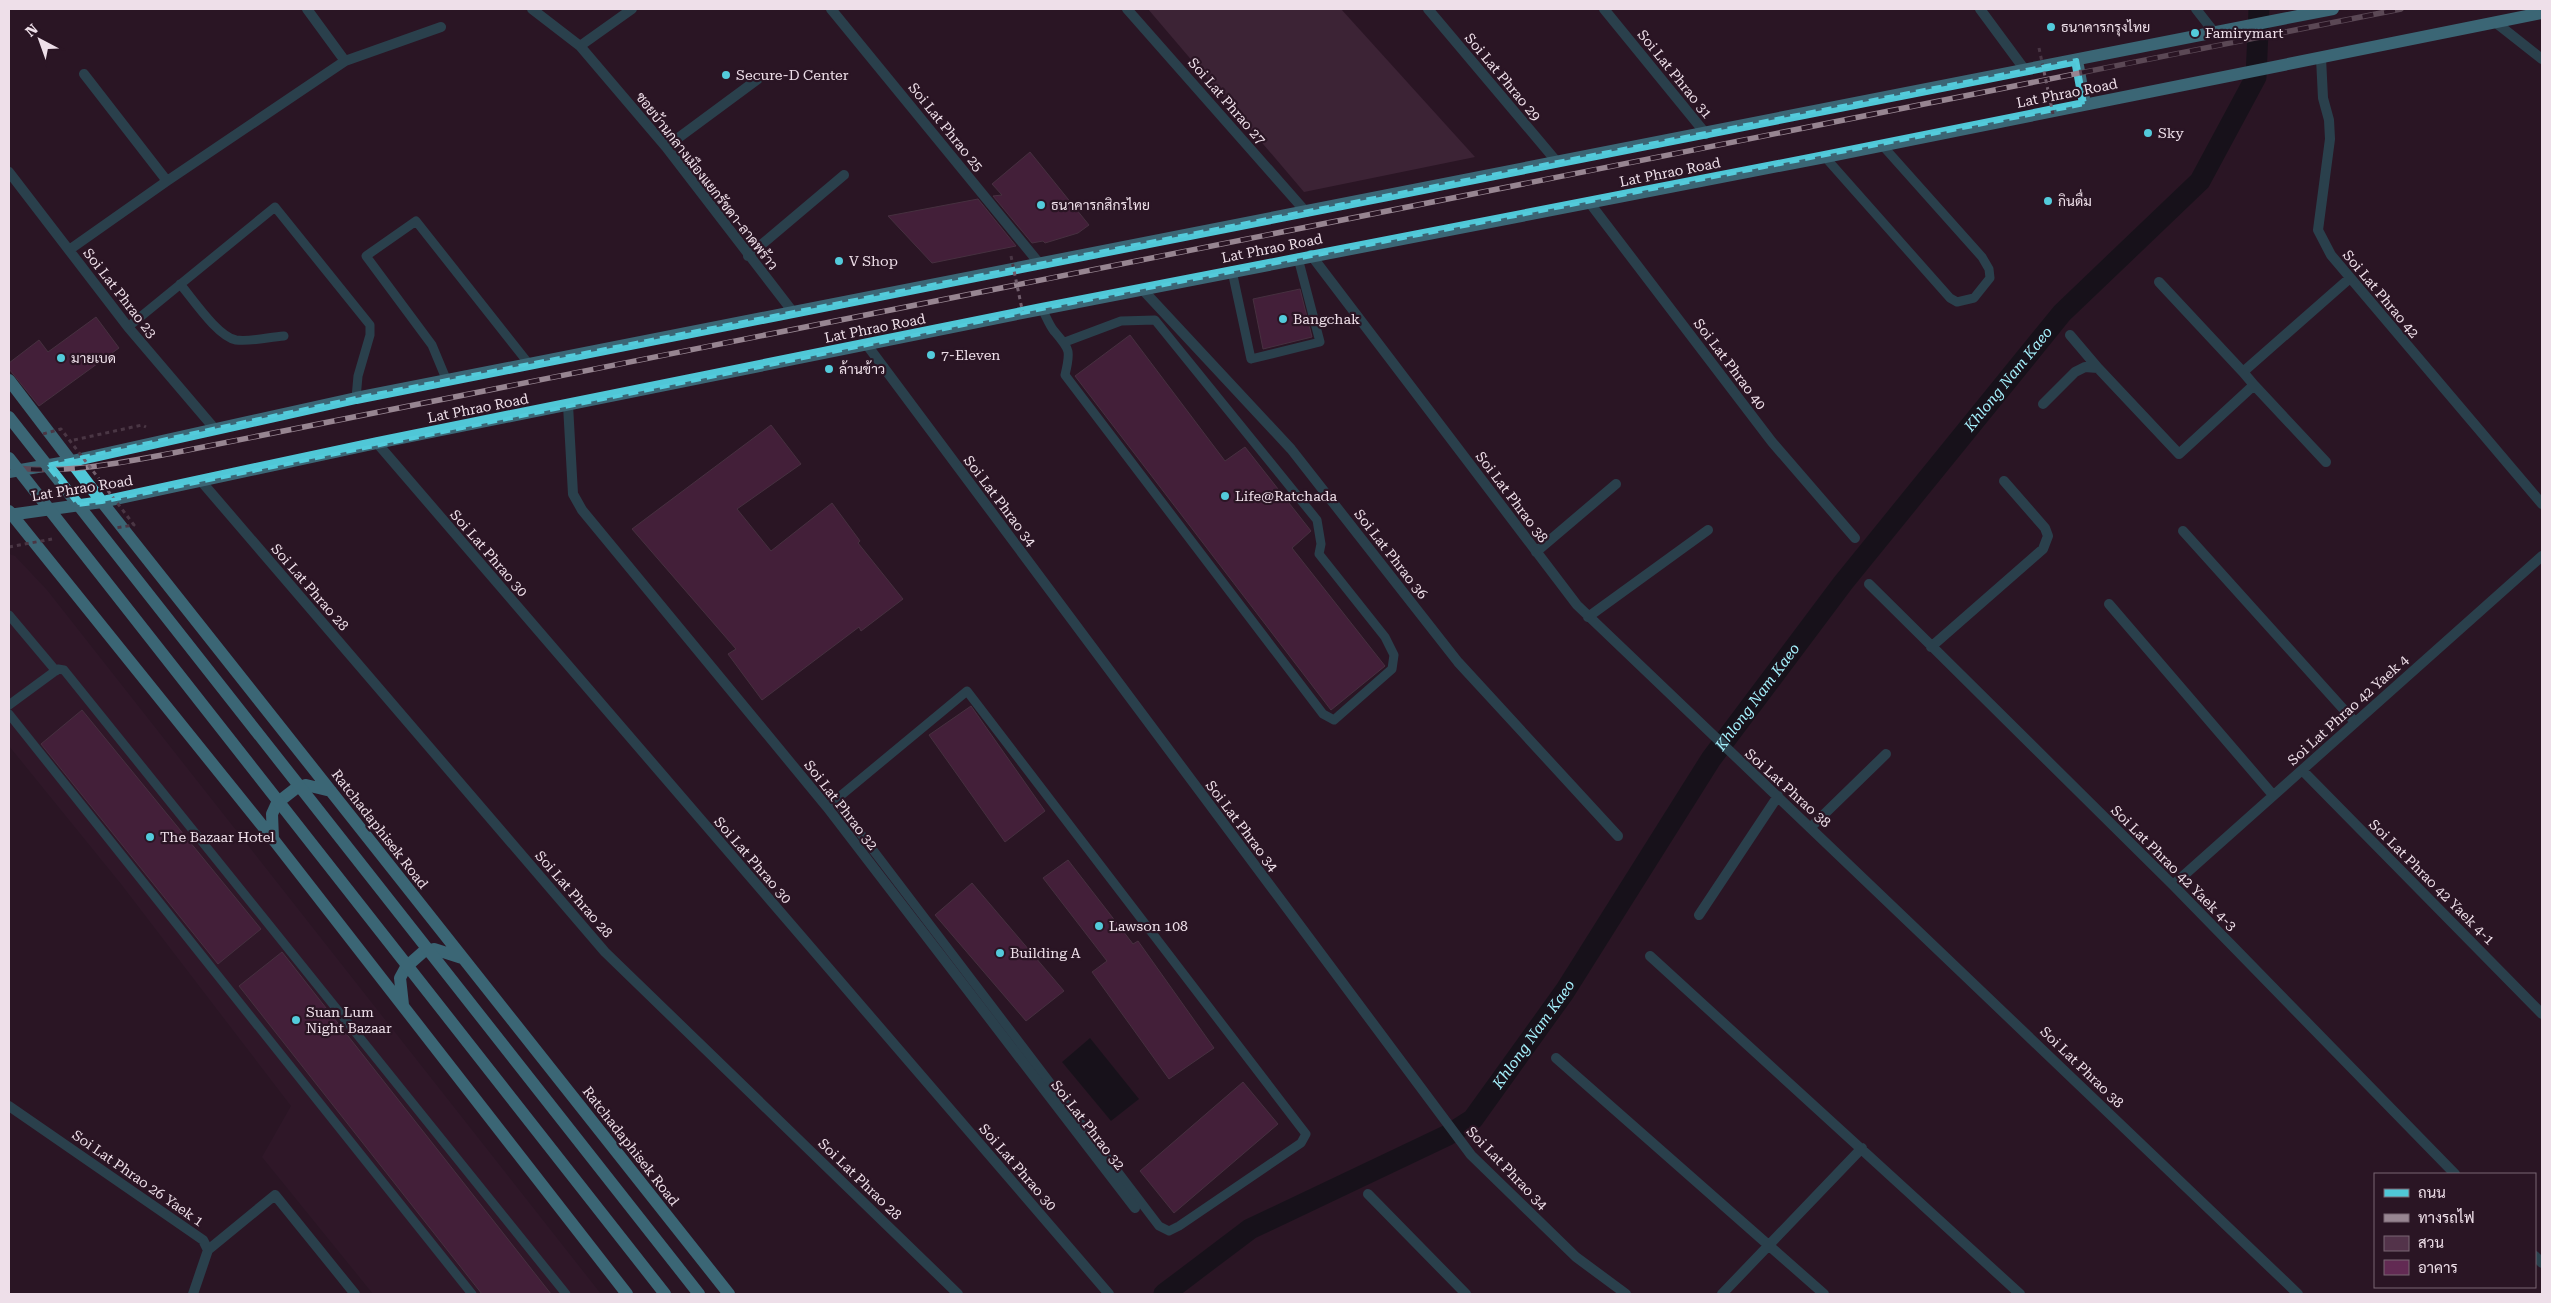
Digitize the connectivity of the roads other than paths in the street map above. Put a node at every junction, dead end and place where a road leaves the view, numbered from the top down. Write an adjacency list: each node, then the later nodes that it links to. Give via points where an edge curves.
1 (307, 9): 19 (street)
2 (532, 9): 15 (street, ซอยบ้านกลางเมืองแยกรัชดา-ลาดพร้าว)
3 (632, 9): 15 (street)
4 (831, 9): 38 (street, Soi Lat Phrao 25)
5 (1127, 9): 33 (street, Soi Lat Phrao 27)
6 (1428, 9): 28 (street, Soi Lat Phrao 29)
7 (1604, 9): 24 (street, Soi Lat Phrao 31)
8 (1980, 9): 20 (street)
9 (2196, 9): 14 (street)
10 (2333, 9): 14 (main road, Lat Phrao Road)
11 (2542, 13): 12 (main road, Lat Phrao Road)
12 (2495, 22): 16 (main road, Lat Phrao Road); 17 (street)
13 (441, 27): 19 (street)
14 (2214, 32): 18 (main road, Lat Phrao Road)
15 (580, 46): 26 (street, ซอยบ้านกลางเมืองแยกรัชดา-ลาดพร้าว)
16 (2321, 58): 23 (main road, Lat Phrao Road); 40 (street, Soi Lat Phrao 42, via 2330,139 2318,230 2331,255)
17 (2542, 59)
18 (2077, 60): 20 (main road, Lat Phrao Road); 23 (main road)
19 (345, 61): 31 (street)
20 (2025, 70): 24 (main road, Lat Phrao Road)
21 (84, 74): 31 (street)
22 (758, 79): 26 (street)
23 (2085, 104): 25 (main road, Lat Phrao Road)
24 (1706, 134): 28 (main road, Lat Phrao Road)
25 (1882, 145): 27 (main road, Lat Phrao Road); 27 (lane, via 1982,257 1990,278 1974,298 1957,302 1950,298)
26 (666, 147): 35 (street, ซอยบ้านกลางเมืองแยกรัชดา-ลาดพร้าว)
27 (1826, 157): 32 (main road, Lat Phrao Road)
28 (1557, 162): 33 (main road, Lat Phrao Road)
29 (9, 172): 34 (street, Soi Lat Phrao 23)
30 (844, 175): 35 (street)
31 (167, 181): 34 (street)
32 (1588, 202): 36 (main road, Lat Phrao Road); 75 (street, Soi Lat Phrao 40, via 1772,442)
33 (1306, 212): 38 (main road, Lat Phrao Road)
34 (69, 250): 46 (street, Soi Lat Phrao 23)
35 (748, 256): 45 (street, ซอยบ้านกลางเมืองแยกรัชดา-ลาดพร้าว)
36 (1311, 256): 37 (main road, Lat Phrao Road); 76 (street, Soi Lat Phrao 38)
37 (1298, 258): 39 (main road, Lat Phrao Road); 39 (lane, via 1320,342 1251,359)
38 (1039, 263): 45 (main road, Lat Phrao Road)
39 (1232, 271): 43 (main road, Lat Phrao Road)
40 (2350, 278): 53 (street); 71 (street, Soi Lat Phrao 42)
41 (2159, 282): 53 (street)
42 (180, 284): 46 (lane); 48 (lane, via 228,336 243,340); 57 (lane, via 275,207 370,324)
43 (1142, 289): 44 (main road, Lat Phrao Road); 95 (street, Soi Lat Phrao 36, via 1291,449 1458,662)
44 (1042, 309): 49 (lane, via 1053,330); 50 (main road, Lat Phrao Road)
45 (793, 312): 51 (main road, Lat Phrao Road)
46 (128, 327): 61 (street, Soi Lat Phrao 23)
47 (2070, 335): 52 (street)
48 (284, 336)
49 (1065, 342): 49 (lane, via 1121,321 1156,320 1317,520 1321,544 1319,554 1385,637 1394,655 1392,669 1334,720 1323,714 1065,375 1069,359)
50 (867, 345): 59 (main road, Lat Phrao Road); 122 (street, Soi Lat Phrao 34, via 1471,1155 1576,1257)
51 (529, 364): 55 (main road, Lat Phrao Road); 55 (lane, via 416,221 366,256 432,345)
52 (2098, 368): 56 (street, via 2179,454); 58 (street, via 2085,367 2075,372)
53 (2243, 372): 56 (street)
54 (9, 380): 64 (main road, Ratchadaphisek Road)
55 (447, 381): 57 (main road, Lat Phrao Road)
56 (2254, 385): 65 (street)
57 (356, 398): 61 (main road, Lat Phrao Road)
58 (2043, 404)
59 (568, 405): 62 (main road, Lat Phrao Road); 93 (street, Soi Lat Phrao 32, via 573,494 582,510)
60 (9, 417): 117 (main road, bridge)
61 (214, 428): 64 (main road, Lat Phrao Road)
62 (377, 443): 67 (main road, Lat Phrao Road); 120 (street, Soi Lat Phrao 30)
63 (9, 458): 116 (main road, bridge)
64 (72, 460): 66 (main road, Lat Phrao Road); 70 (main road, Ratchadaphisek Road)
65 (2326, 462)
66 (9, 472)
67 (201, 481): 70 (main road, Lat Phrao Road); 119 (street, Soi Lat Phrao 28, via 606,952)
68 (2004, 481): 82 (street, via 2045,528 2048,536 2043,549)
69 (1616, 484): 76 (street)
70 (102, 502): 72 (main road, Lat Phrao Road); 89 (main road, Ratchadaphisek Road)
71 (2542, 504)
72 (10, 513): 96 (main road)
73 (1708, 530): 81 (street)
74 (2183, 531): 86 (street)
75 (1855, 538)
76 (1536, 552): 81 (street, Soi Lat Phrao 38)
77 (2542, 556): 86 (street, Soi Lat Phrao 42 Yaek 4)
78 (1869, 584): 82 (street, Soi Lat Phrao 42 Yaek 4-3)
79 (2109, 604): 90 (street)
80 (9, 615): 83 (lane)
81 (1588, 617): 91 (street, Soi Lat Phrao 38, via 1742,766)
82 (1931, 647): 97 (street, Soi Lat Phrao 42 Yaek 4-3)
83 (56, 670): 84 (lane); 114 (lane, via 62,668 70,676)
84 (9, 705)
85 (9, 714): 113 (lane)
86 (2355, 722): 88 (street, Soi Lat Phrao 42 Yaek 4)
87 (1886, 754): 94 (street)
88 (2302, 770): 90 (street, Soi Lat Phrao 42 Yaek 4); 102 (street, Soi Lat Phrao 42 Yaek 4-1)
89 (331, 791): 96 (main road, via 306,785 295,789 277,804 272,814); 100 (main road, Ratchadaphisek Road)
90 (2274, 795): 97 (street, Soi Lat Phrao 42 Yaek 4)
91 (1778, 796): 94 (street, Soi Lat Phrao 38); 98 (street)
92 (835, 800): 92 (lane, via 967,691 1306,1134 1300,1143 1179,1226 1169,1231 1159,1226); 93 (lane)
93 (826, 807): 108 (street, Soi Lat Phrao 32)
94 (1811, 827): 126 (street, Soi Lat Phrao 38)
95 (1618, 836)
96 (273, 839): 101 (main road)
97 (2173, 885): 106 (street, Soi Lat Phrao 42 Yaek 4-3)
98 (1699, 915)
99 (1650, 956): 105 (street)
100 (462, 958): 101 (main road, via 434,949 423,952 406,967 400,978); 118 (main road, Ratchadaphisek Road)
101 (403, 1005): 115 (main road)
102 (2542, 1014)
103 (1556, 1058): 109 (street)
104 (9, 1106): 110 (street, Soi Lat Phrao 26 Yaek 1, via 203,1240)
105 (1862, 1148): 109 (street); 125 (street)
106 (2454, 1173)
107 (1368, 1194): 121 (street)
108 (1134, 1208)
109 (1768, 1245): 123 (street); 124 (street)
110 (208, 1250): 111 (street); 112 (street, via 275,1195)
111 (193, 1294)
112 (354, 1294)
113 (472, 1294)
114 (566, 1294)
115 (626, 1294)
116 (666, 1294)
117 (699, 1294)
118 (729, 1294)
119 (958, 1294)
120 (1110, 1294)
121 (1466, 1294)
122 (1626, 1294)
123 (1722, 1294)
124 (1824, 1294)
125 (2020, 1294)
126 (2298, 1294)

